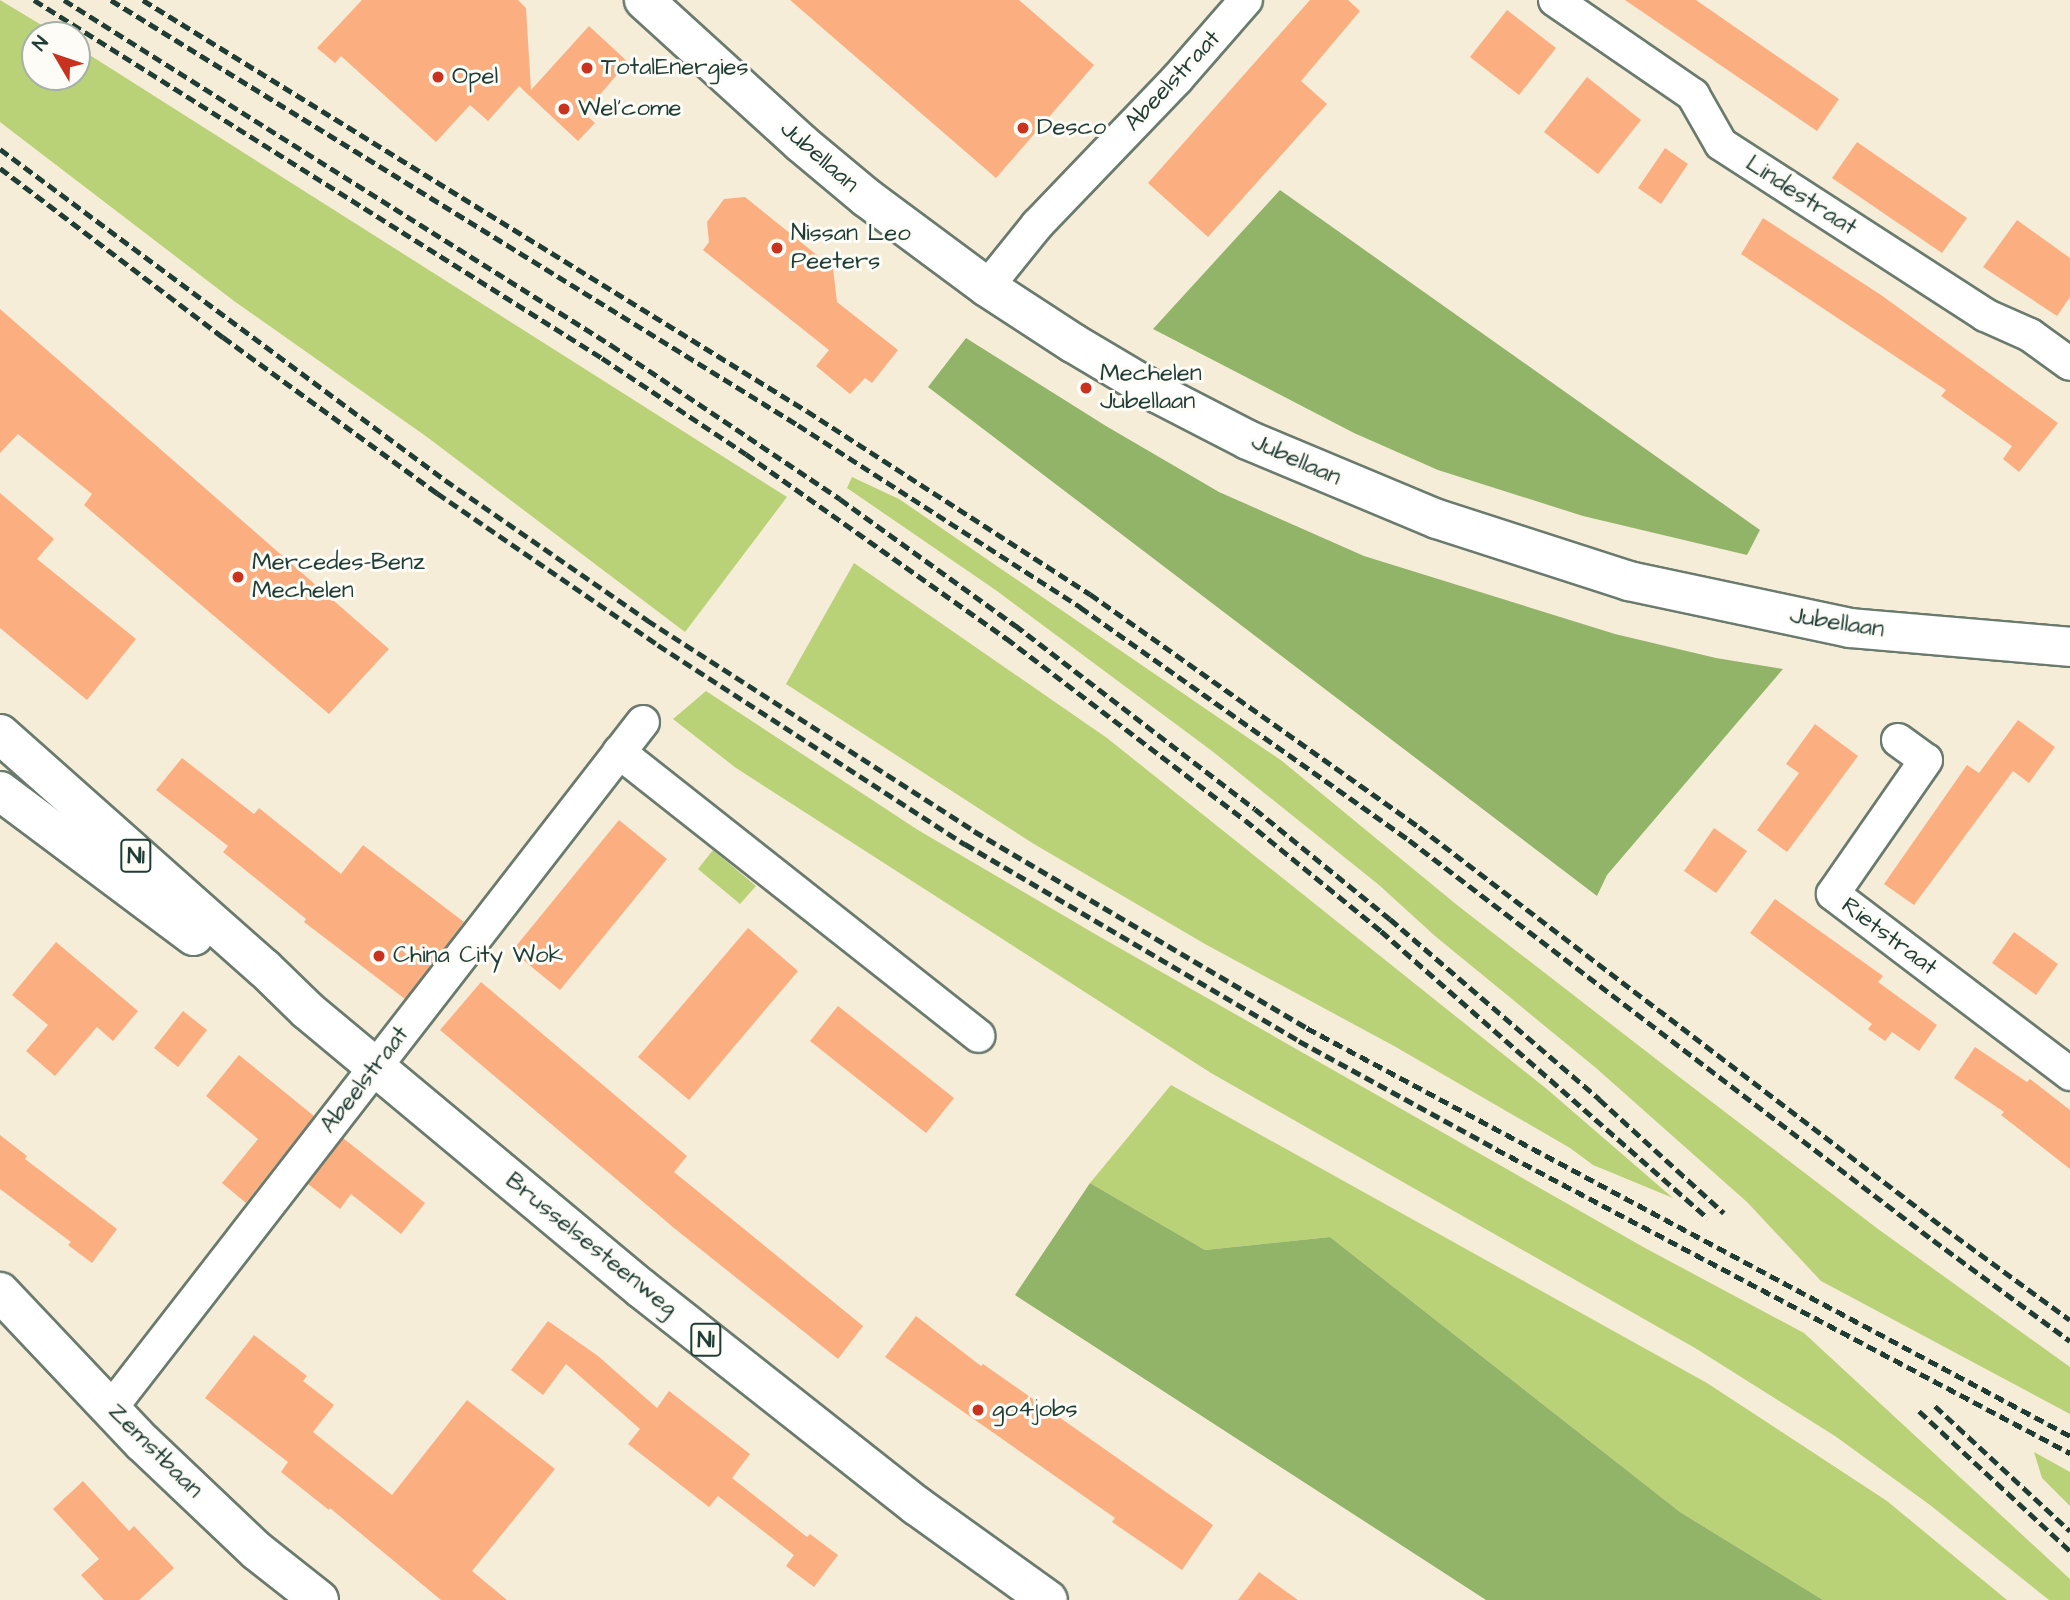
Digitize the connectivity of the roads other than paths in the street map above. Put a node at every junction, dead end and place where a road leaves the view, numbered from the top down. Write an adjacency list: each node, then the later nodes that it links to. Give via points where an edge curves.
1 (644, 0): 4 (main road, Jubellaan, via 838,174)
2 (1246, 0): 4 (street, Abeelstraat, via 1052,209)
3 (1555, 0): 5 (street, Lindestraat, via 1693,95 1721,144 1984,315 2030,335)
4 (987, 287): 6 (main road, Jubellaan, via 1149,388 1248,439 1437,519 1532,552 1629,581 1850,628)
5 (2070, 364)
6 (2070, 647)
7 (643, 722): 10 (street, Abeelstraat)
8 (0, 734): 11 (main road, Brusselsesteenweg / N1)
9 (1898, 740): 16 (street, Rietstraat, via 1926,760 1833,894)
10 (619, 752): 14 (street); 15 (street, Abeelstraat)
11 (47, 779): 12 (main road, Brusselsesteenweg); 13 (main road, Brusselsesteenweg / N1)
12 (14, 801): 13 (main road, Brusselsesteenweg / N1, via 255,981)
13 (307, 1010): 15 (main road, Brusselsesteenweg / N1)
14 (978, 1036)
15 (375, 1067): 18 (street, Abeelstraat); 20 (main road, Brusselsesteenweg / N1, via 653,1298 917,1506)
16 (2070, 1074)
17 (0, 1292): 18 (main road, Zemstbaan)
18 (111, 1408): 19 (main road, Zemstbaan, via 223,1520)
19 (319, 1600)
20 (1048, 1600)

